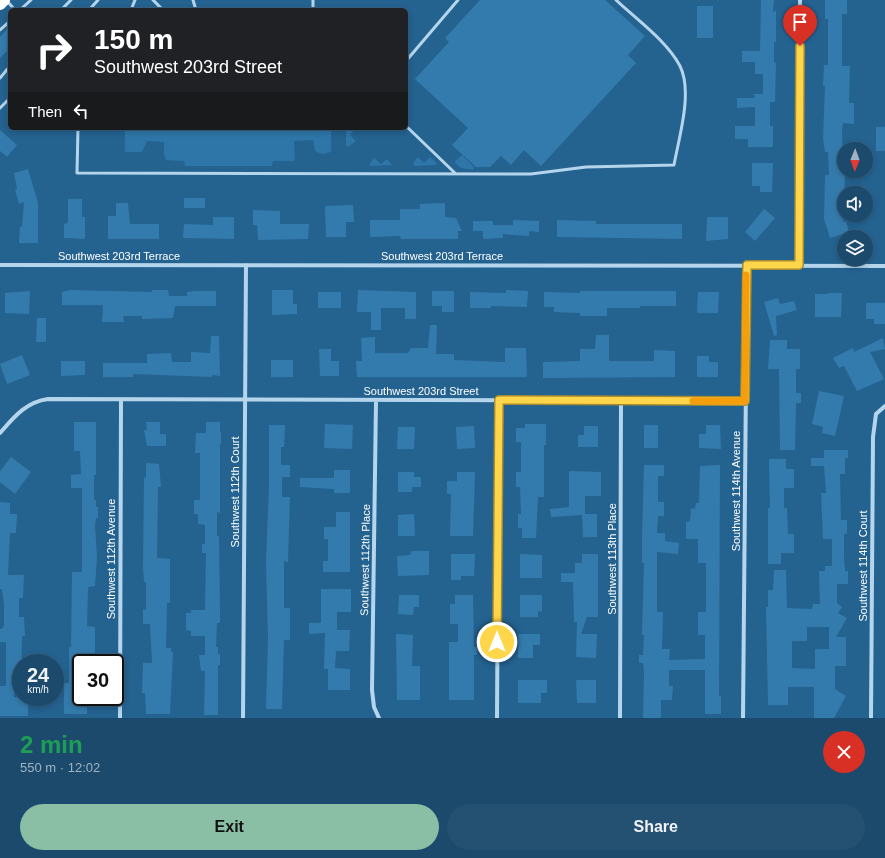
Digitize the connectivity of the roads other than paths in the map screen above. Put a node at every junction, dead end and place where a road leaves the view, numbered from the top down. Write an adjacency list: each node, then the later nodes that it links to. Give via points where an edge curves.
1 (5, 0): 9 (highway); 10 (lane)
2 (31, 0): 11 (lane)
3 (71, 0): 12 (lane)
4 (98, 0): 13 (lane)
5 (153, 0): 14 (lane)
6 (458, 0): 17 (lane)
7 (616, 0): 24 (lane, via 668,49 680,67 685,90 683,118 674,165 586,167 530,174)
8 (800, 0): 28 (street)
9 (0, 4)
10 (13, 8)
11 (22, 8)
12 (64, 8)
13 (91, 8)
14 (161, 8)
15 (8, 22): 16 (lane)
16 (0, 30)
17 (408, 59)
18 (8, 68): 19 (lane)
19 (0, 78)
20 (8, 100): 21 (lane)
21 (0, 108)
22 (408, 128): 24 (lane)
23 (78, 130): 24 (lane, via 77,173)
24 (456, 174)
25 (0, 265): 26 (street, Southwest 203rd Terrace)
26 (246, 265): 27 (street, Southwest 203rd Terrace); 34 (street, Southwest 112th Court)
27 (747, 265): 28 (street, Southwest 203rd Terrace); 35 (street, Southwest 114th Avenue)
28 (799, 265): 29 (street, Southwest 203rd Terrace)
29 (885, 266)
30 (121, 400): 34 (street, Southwest 203rd Street); 37 (street, Southwest 203rd Street, via 40,400 24,408); 38 (street, Southwest 112th Avenue)
31 (376, 400): 32 (street, Southwest 203rd Street); 34 (street, Southwest 203rd Street); 40 (street, Southwest 112th Place, via 372,690 374,707)
32 (499, 400): 33 (street, Southwest 203rd Street); 41 (street)
33 (621, 400): 35 (street, Southwest 203rd Street); 42 (street, Southwest 113th Place)
34 (245, 401): 39 (street, Southwest 112th Court)
35 (745, 401): 43 (street, Southwest 114th Avenue)
36 (885, 406): 44 (street, Southwest 114th Court, via 876,414 873,425)
37 (0, 433)
38 (120, 718)
39 (243, 718)
40 (379, 718)
41 (497, 718)
42 (620, 718)
43 (743, 718)
44 (871, 718)

